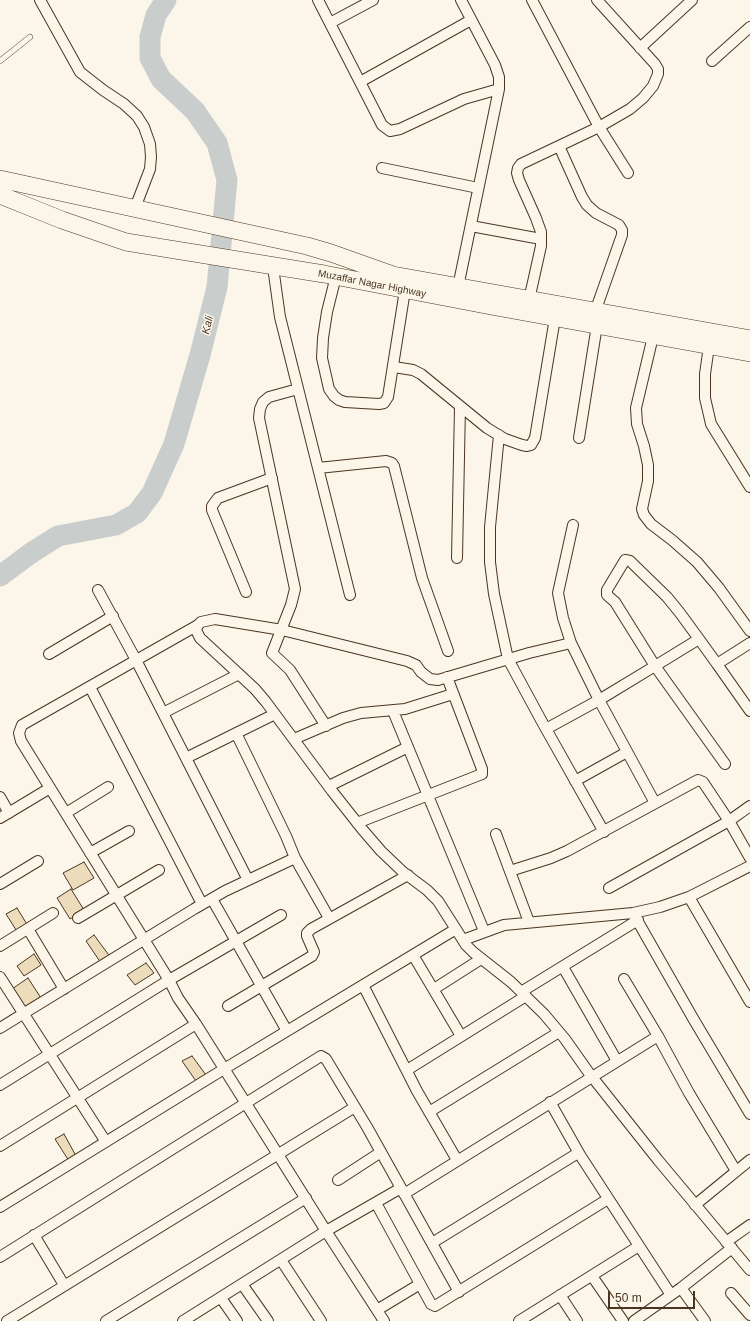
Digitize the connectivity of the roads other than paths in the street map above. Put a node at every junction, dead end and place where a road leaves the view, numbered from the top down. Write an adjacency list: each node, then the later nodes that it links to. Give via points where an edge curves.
1 (40, 0): 24 (street, via 80,72 124,104 144,127 151,157)
2 (318, 0): 9 (street)
3 (373, 0): 9 (street)
4 (461, 0): 8 (street)
5 (532, 0): 17 (street)
6 (692, 0): 12 (street)
7 (602, 2): 12 (street)
8 (471, 20): 15 (street); 16 (street, via 495,66 499,77)
9 (330, 23): 15 (street)
10 (750, 27): 14 (street)
11 (30, 37): 13 (lane)
12 (640, 48): 17 (street, via 658,69 653,86 630,109)
13 (0, 61)
14 (712, 61)
15 (360, 82): 16 (street, via 382,125 390,131 400,129 464,99)
16 (499, 89): 22 (street)
17 (598, 127): 18 (street); 20 (street)
18 (559, 146): 26 (street, via 521,164 517,173 536,218); 33 (street, via 587,205 596,213 619,225 622,230)
19 (382, 168): 22 (street)
20 (628, 173)
21 (0, 179): 24 (main road, Muzaffar Nagar Highway)
22 (478, 188): 25 (street)
23 (0, 195): 27 (main road, Muzaffar Nagar Highway, via 126,242)
24 (139, 209): 29 (main road, Muzaffar Nagar Highway, via 331,253 393,275)
25 (470, 226): 26 (street); 29 (street)
26 (541, 239): 31 (street)
27 (269, 266): 28 (main road, Muzaffar Nagar Highway); 39 (street)
28 (336, 276): 30 (main road, Muzaffar Nagar Highway); 38 (street, via 323,338 322,358 329,389 334,396 345,402 384,403 388,397)
29 (458, 287): 31 (main road, Muzaffar Nagar Highway)
30 (405, 290): 32 (main road, Muzaffar Nagar Highway); 38 (street)
31 (529, 300): 33 (main road, Muzaffar Nagar Highway)
32 (555, 318): 33 (main road, Muzaffar Nagar Highway); 41 (street, via 534,441 527,446)
33 (596, 319): 34 (main road, Muzaffar Nagar Highway); 42 (street)
34 (655, 329): 35 (main road, Muzaffar Nagar Highway); 36 (main road, Muzaffar Nagar Highway); 54 (street, via 636,408 637,424 648,465 648,480 642,508 644,515 651,524 697,562)
35 (750, 340)
36 (709, 346): 37 (main road, Muzaffar Nagar Highway); 45 (street, via 705,398 711,424)
37 (750, 353)
38 (394, 367): 40 (street, via 421,374)
39 (298, 389): 43 (street); 44 (street, via 269,397 260,409 259,418)
40 (460, 406): 41 (street); 47 (street)
41 (498, 435): 60 (street, via 490,527 490,562)
42 (579, 438)
43 (318, 468): 50 (street); 58 (street, via 386,461 392,463 422,578)
44 (272, 478): 49 (street, via 218,498 212,506); 53 (street, via 294,589)
45 (750, 487)
46 (573, 525): 56 (street, via 558,594)
47 (457, 558)
48 (98, 590): 51 (street)
49 (246, 592)
50 (350, 595)
51 (112, 616): 59 (street); 61 (street)
52 (198, 625): 53 (street, via 215,619); 61 (street); 64 (street, via 196,630 200,638)
53 (282, 630): 65 (street, via 407,661 416,665 430,679); 73 (street, via 272,653 290,670)
54 (750, 631)
55 (699, 639): 62 (street); 63 (street); 63 (street, via 667,597 626,560 607,595 615,602)
56 (571, 643): 60 (street); 68 (street)
57 (750, 643): 62 (street)
58 (448, 651)
59 (48, 654)
60 (508, 659): 65 (street); 74 (street)
61 (136, 660): 66 (street); 71 (street)
62 (717, 664): 70 (street)
63 (655, 666): 68 (street); 80 (street)
64 (240, 674): 71 (street); 72 (street)
65 (447, 677): 67 (street)
66 (90, 687): 84 (street, via 22,725 20,730 21,741); 110 (street)
67 (453, 694): 69 (street, via 406,709); 85 (street, via 483,772 480,776)
68 (599, 700): 74 (street); 78 (street)
69 (393, 710): 73 (street, via 361,713); 77 (street)
70 (750, 710)
71 (163, 713): 79 (street)
72 (275, 714): 75 (street); 76 (street)
73 (326, 726): 76 (street)
74 (546, 729): 81 (street)
75 (236, 733): 79 (street); 97 (street)
76 (294, 740): 82 (street)
77 (408, 747): 82 (street); 85 (street)
78 (627, 752): 81 (street); 87 (street)
79 (186, 758): 104 (street)
80 (725, 764)
81 (575, 781): 94 (street)
82 (329, 786): 92 (street)
83 (108, 787): 89 (street)
84 (50, 788): 89 (street); 90 (street)
85 (428, 795): 92 (street); 119 (street)
86 (0, 797): 90 (street)
87 (655, 803): 91 (street, via 701,780); 94 (street)
88 (750, 806): 91 (street)
89 (66, 813): 96 (street)
90 (4, 815)
91 (729, 821): 98 (street); 106 (street)
92 (357, 823): 103 (street, via 381,851)
93 (129, 831): 96 (street)
94 (604, 832): 102 (street, via 551,858)
95 (496, 834): 102 (street)
96 (90, 853): 107 (street)
97 (295, 858): 104 (street); 115 (street)
98 (750, 858)
99 (38, 861): 105 (street)
100 (750, 866): 108 (street)
101 (159, 870): 107 (street)
102 (510, 871): 116 (street)
103 (408, 876): 115 (street); 118 (street, via 438,900)
104 (248, 880): 109 (street)
105 (0, 884)
106 (609, 888)
107 (116, 895): 114 (street); 120 (street)
108 (689, 898): 113 (street); 135 (street)
109 (212, 899): 110 (street); 122 (street)
110 (202, 904): 120 (street)
111 (53, 913): 117 (street)
112 (281, 915): 122 (street)
113 (635, 917): 116 (street); 126 (street); 155 (street)
114 (78, 918)
115 (330, 918): 130 (street, via 307,933 314,954)
116 (529, 922): 119 (street, via 504,925)
117 (28, 929): 123 (street); 132 (street)
118 (456, 929): 121 (street); 124 (street)
119 (484, 932): 121 (street)
120 (144, 940): 129 (street); 132 (street)
121 (463, 940): 125 (street)
122 (236, 941): 129 (street); 130 (street)
123 (0, 946)
124 (413, 955): 131 (street); 133 (street)
125 (481, 959): 133 (street); 134 (street)
126 (563, 966): 134 (street); 145 (street)
127 (0, 977): 137 (street)
128 (624, 979): 143 (street)
129 (169, 980): 138 (street); 144 (street)
130 (262, 986): 136 (street); 140 (street)
131 (363, 986): 140 (street); 147 (street)
132 (64, 989): 137 (street)
133 (434, 989): 142 (street)
134 (524, 994): 141 (street); 142 (street)
135 (750, 1002)
136 (228, 1006)
137 (24, 1014): 139 (street); 144 (street)
138 (196, 1024): 146 (street); 150 (street)
139 (0, 1028)
140 (287, 1031): 146 (street)
141 (558, 1032): 148 (street); 154 (street)
142 (461, 1036): 147 (street)
143 (658, 1036): 145 (street); 163 (street)
144 (49, 1054): 149 (street); 150 (street)
145 (617, 1061): 148 (street)
146 (224, 1069): 152 (street); 156 (street)
147 (407, 1070): 154 (street)
148 (591, 1076): 151 (street); 169 (street)
149 (0, 1085)
150 (77, 1098): 156 (street); 157 (street)
151 (550, 1102): 160 (street); 161 (street)
152 (246, 1103): 153 (street, via 321,1056 326,1059); 159 (street); 173 (street)
153 (355, 1107): 158 (street); 159 (street)
154 (429, 1112): 161 (street)
155 (750, 1114)
156 (106, 1142): 170 (street)
157 (0, 1146)
158 (381, 1152): 164 (street); 165 (street)
159 (278, 1153): 166 (street); 183 (street)
160 (578, 1153): 167 (street); 174 (street)
161 (457, 1160): 165 (street)
162 (750, 1160): 163 (street)
163 (736, 1171): 169 (street)
164 (338, 1180)
165 (402, 1191): 168 (street); 174 (street)
166 (306, 1198): 172 (street); 193 (street)
167 (608, 1199): 176 (street); 185 (street)
168 (376, 1203): 172 (street); 182 (street)
169 (695, 1205): 175 (street)
170 (0, 1207)
171 (750, 1225): 175 (street)
172 (326, 1231): 178 (street); 190 (street)
173 (34, 1235): 177 (street); 183 (street)
174 (432, 1243): 185 (street)
175 (729, 1245): 179 (street); 184 (street)
176 (639, 1246): 180 (street); 188 (street)
177 (0, 1257)
178 (281, 1260): 181 (street); 197 (street)
179 (750, 1270)
180 (592, 1276): 187 (street); 201 (street)
181 (242, 1284): 189 (street); 196 (street)
182 (420, 1284): 185 (street, via 431,1304 435,1306); 190 (street)
183 (64, 1285): 192 (street)
184 (681, 1288): 188 (street); 203 (street)
185 (459, 1292)
186 (731, 1293): 191 (street)
187 (560, 1295): 199 (street); 200 (street)
188 (671, 1295): 202 (street)
189 (220, 1298): 194 (street); 195 (street)
190 (381, 1315): 198 (street)
191 (750, 1315)
192 (7, 1321)
193 (106, 1321)
194 (183, 1321)
195 (237, 1321)
196 (268, 1321)
197 (321, 1321)
198 (372, 1321)
199 (519, 1321)
200 (577, 1321)
201 (622, 1321)
202 (634, 1321)
203 (705, 1321)

